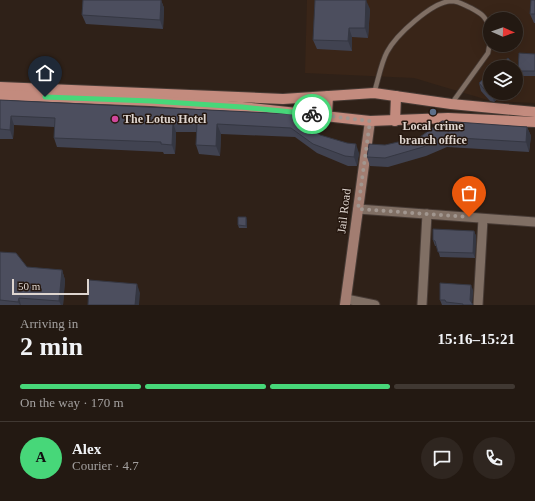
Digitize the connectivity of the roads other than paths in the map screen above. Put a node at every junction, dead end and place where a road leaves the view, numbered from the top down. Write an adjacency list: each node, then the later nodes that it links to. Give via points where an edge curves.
1 (483, 14): 4 (lane, via 459,2 450,1 412,22 386,52)
2 (488, 52): 8 (lane)
3 (0, 87): 6 (main road, via 283,99)
4 (374, 93): 6 (main road); 7 (main road)
5 (0, 95): 10 (main road, via 151,101)
6 (328, 96): 10 (main road)
7 (396, 96): 8 (main road); 12 (main road)
8 (451, 104): 9 (main road)
9 (535, 112)
10 (327, 116): 11 (main road)
11 (370, 121): 12 (main road); 14 (street, Jail Road)
12 (395, 121): 13 (main road, via 448,118)
13 (535, 122)
14 (358, 209): 15 (street); 18 (street, Jail Road)
15 (427, 214): 16 (street); 20 (street)
16 (483, 218): 17 (street); 21 (street)
17 (535, 222)
18 (346, 302): 19 (street)
19 (375, 305)
20 (422, 305)
21 (478, 305)

